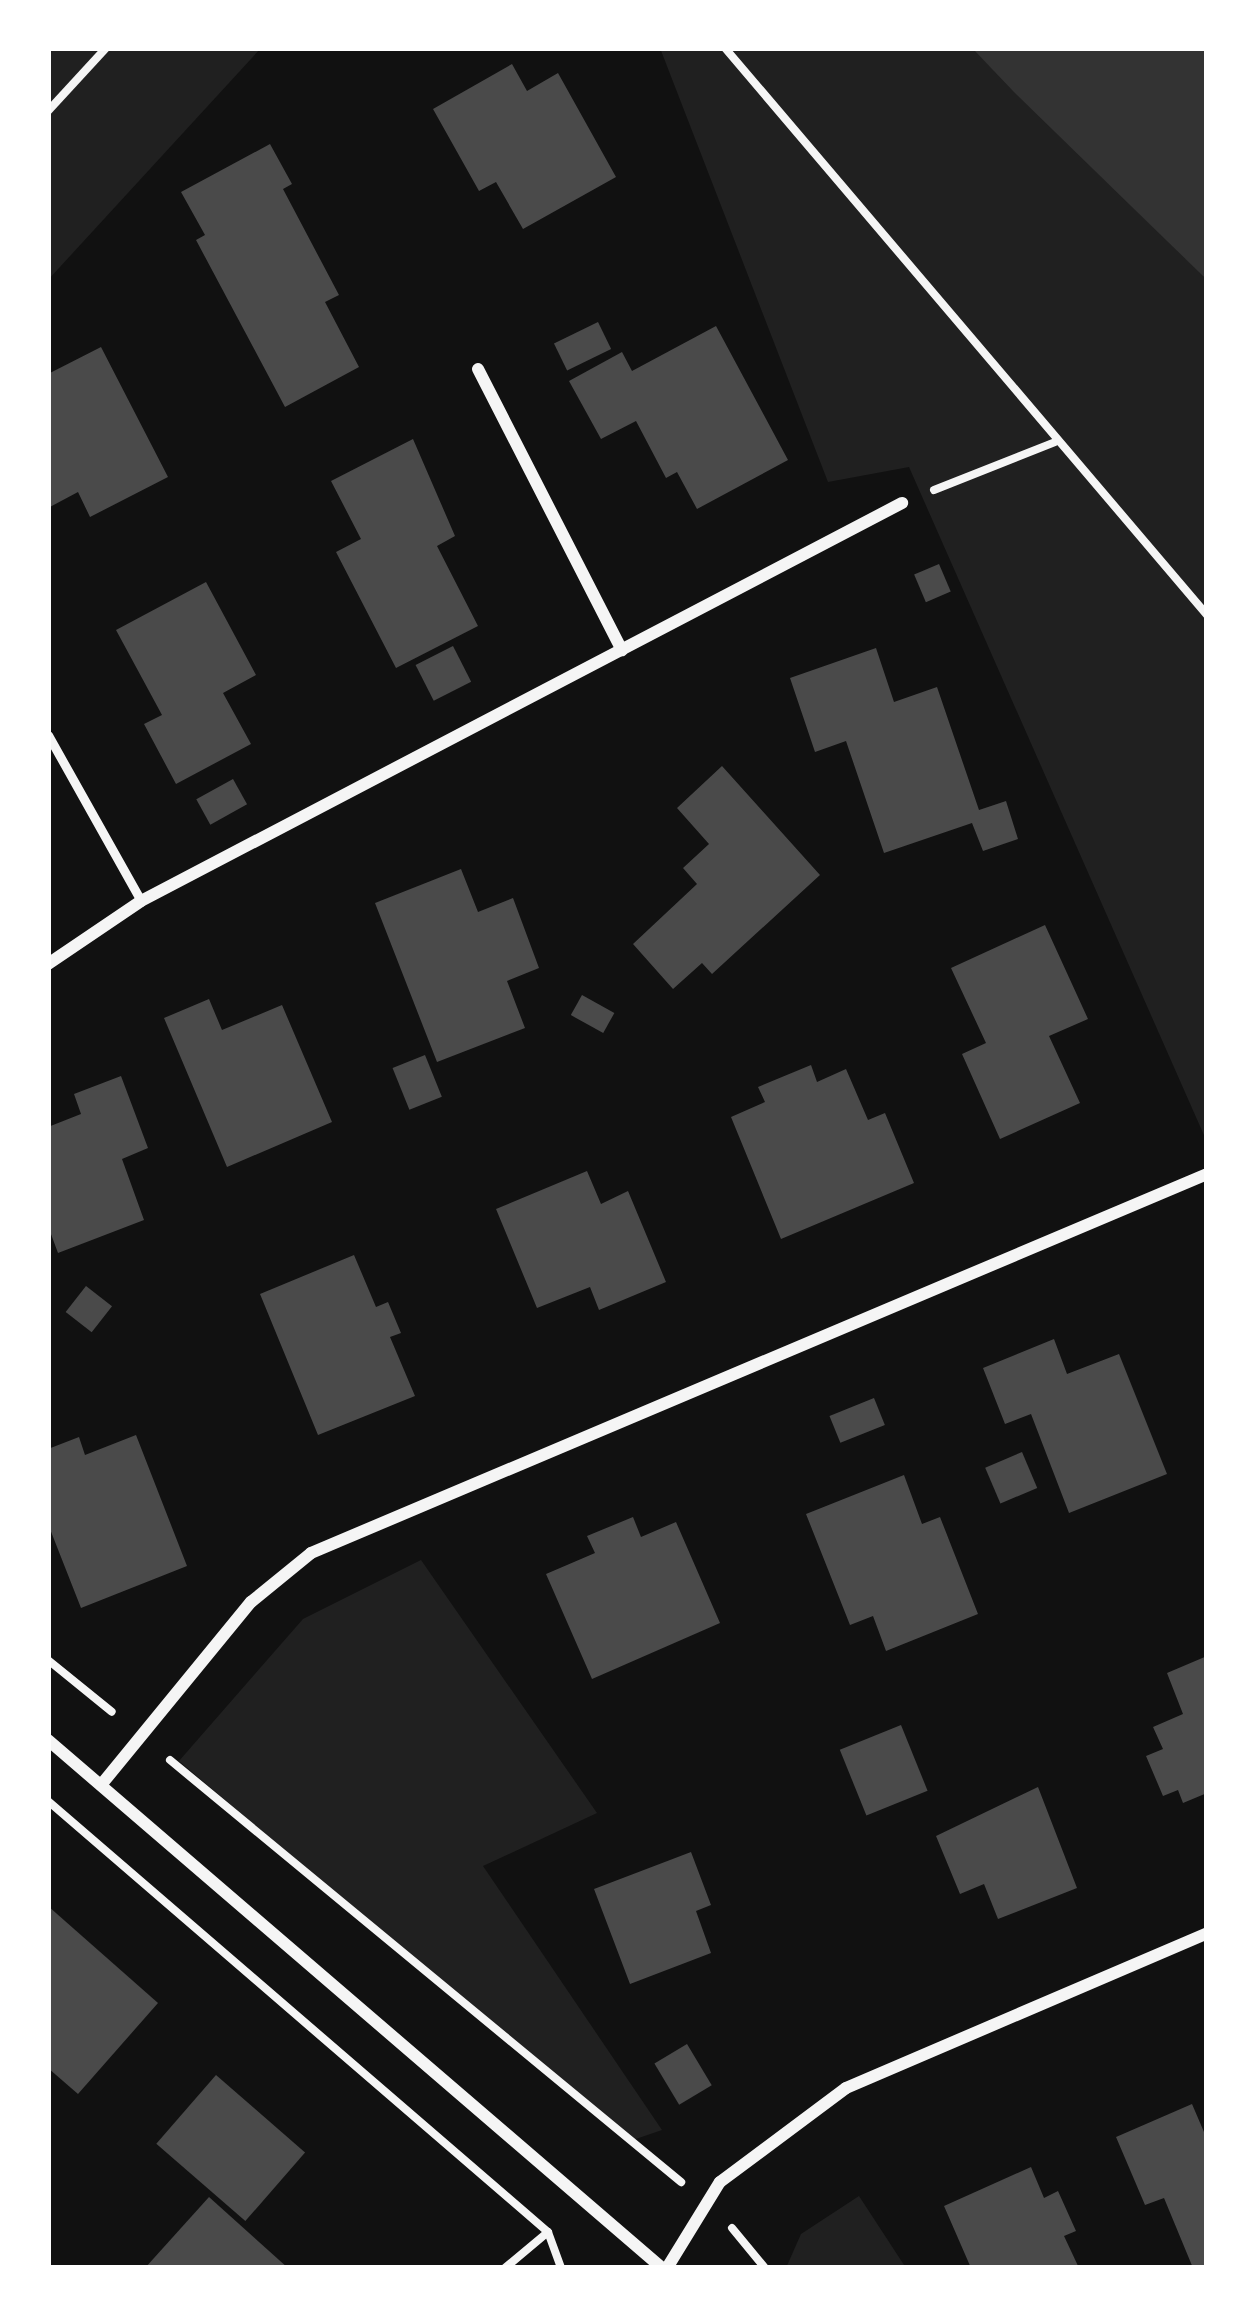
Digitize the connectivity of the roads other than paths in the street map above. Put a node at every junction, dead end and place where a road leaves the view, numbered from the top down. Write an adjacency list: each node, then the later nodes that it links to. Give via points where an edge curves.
1 (478, 369): 3 (street)
2 (902, 503): 3 (street)
3 (622, 650): 5 (street)
4 (48, 735): 5 (lane)
5 (141, 901): 6 (street)
6 (48, 964)
7 (1207, 1174): 9 (street, via 311,1552 251,1602)
8 (48, 1740): 9 (street)
9 (101, 1786): 11 (street)
10 (1207, 1933): 11 (street, via 846,2088 719,2182)
11 (665, 2268)

